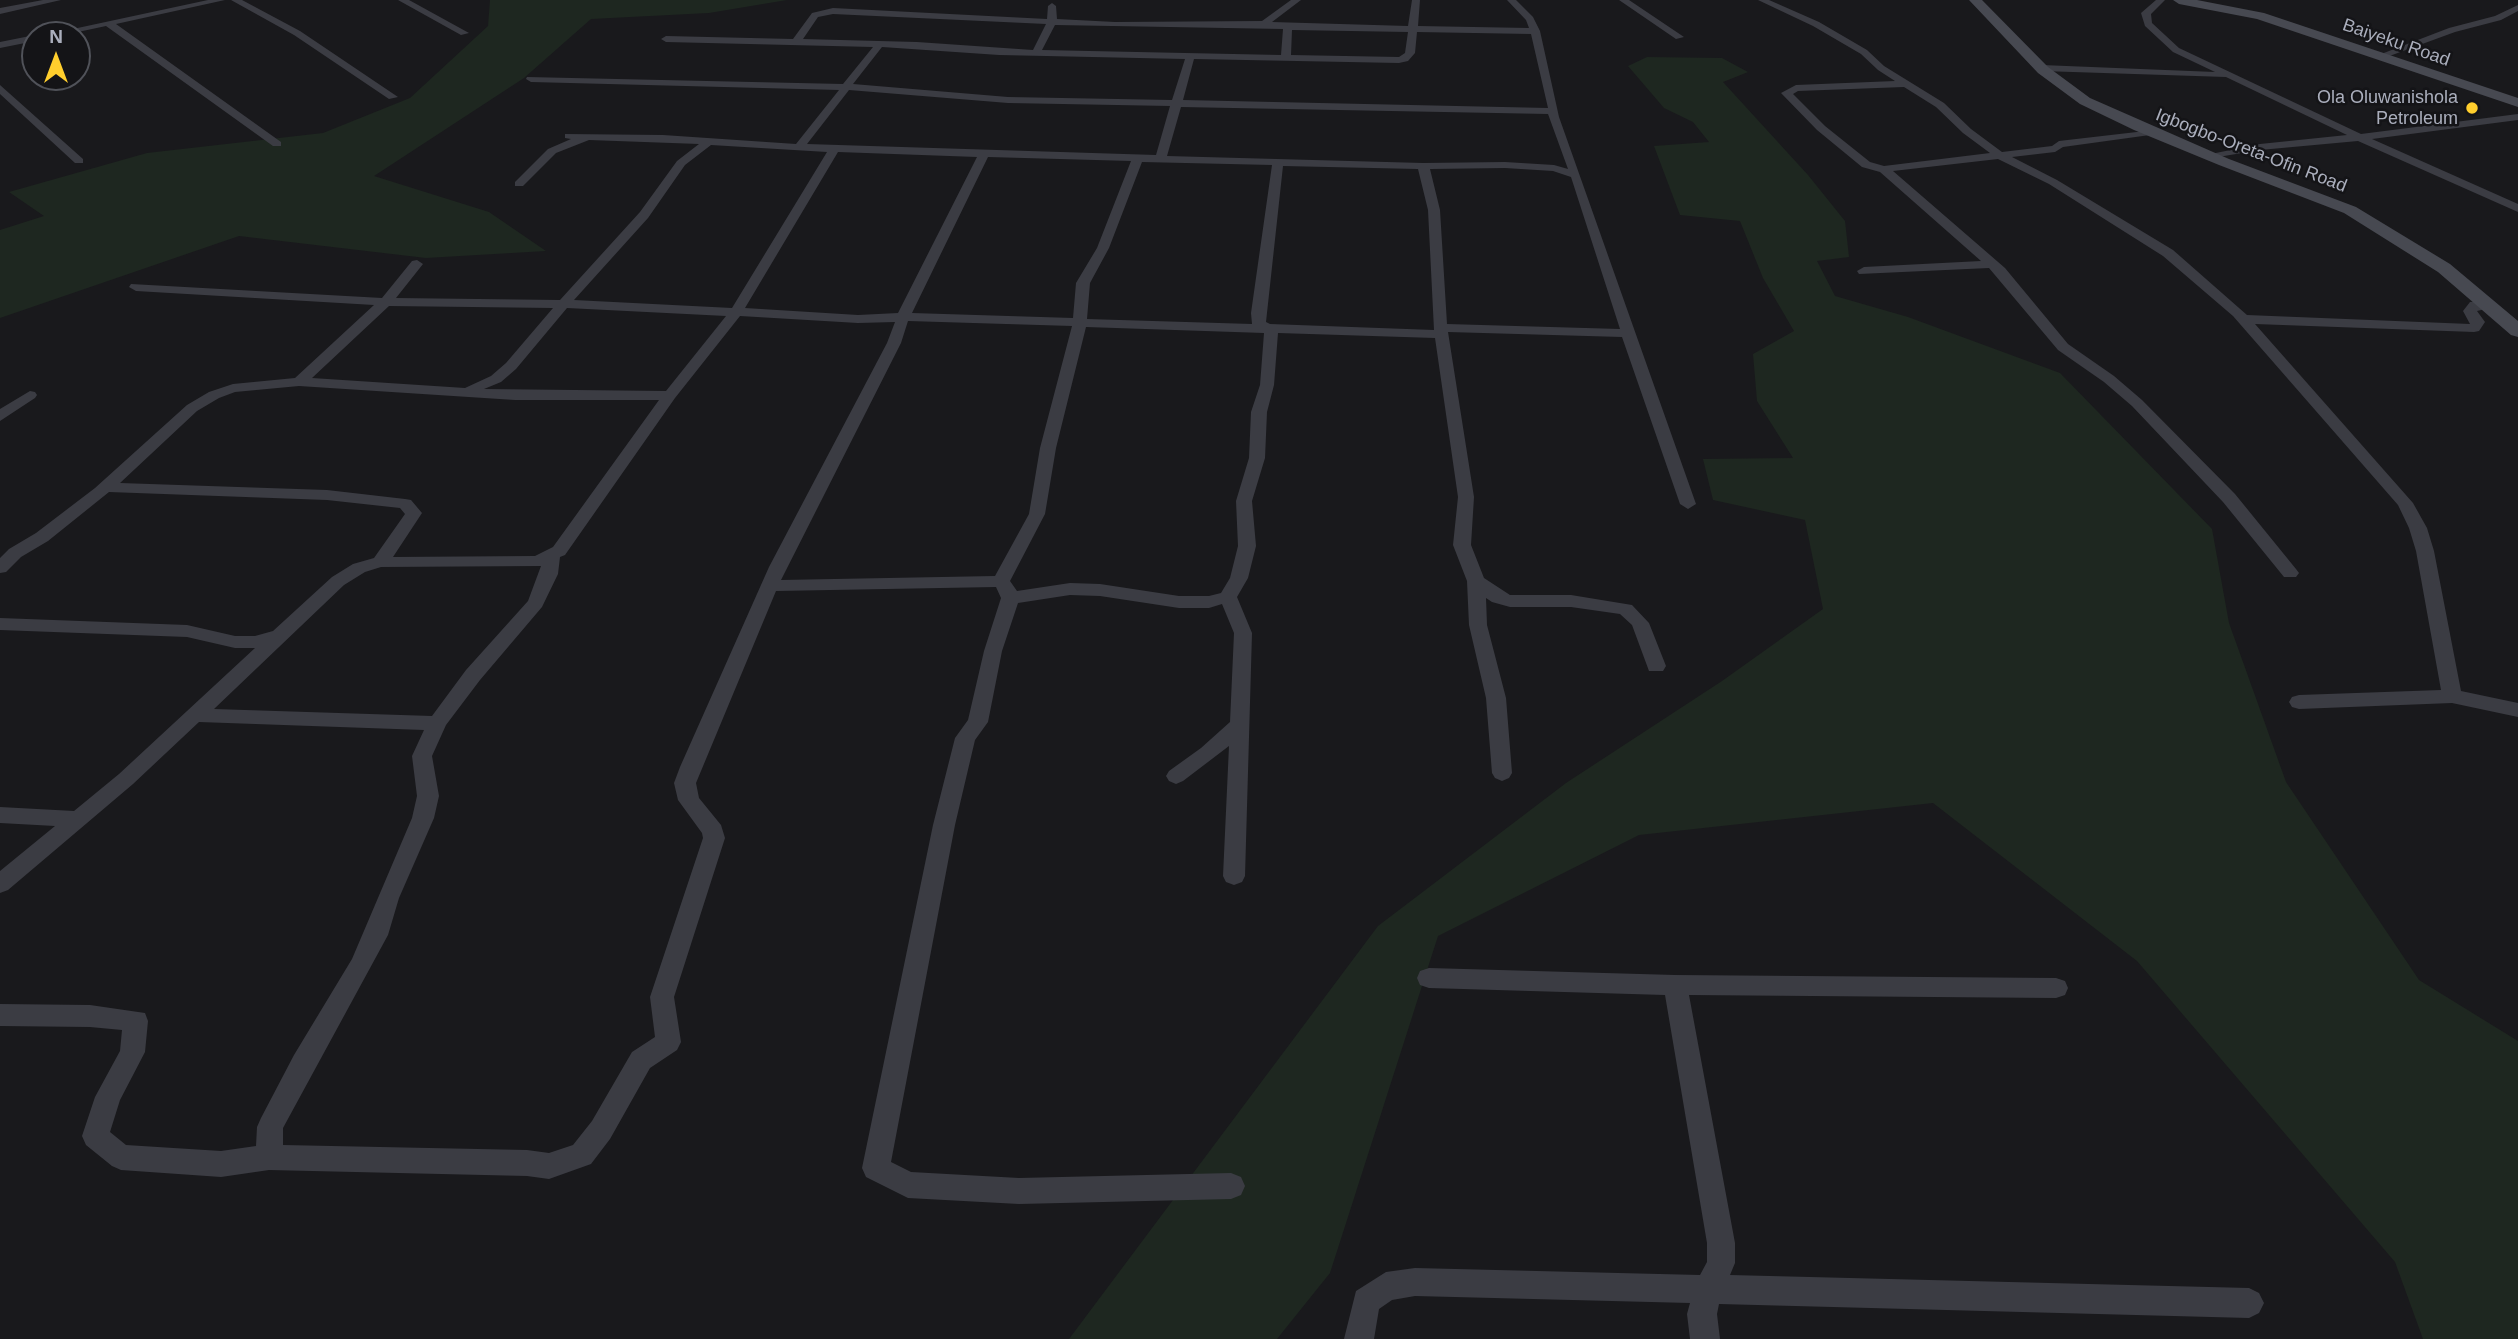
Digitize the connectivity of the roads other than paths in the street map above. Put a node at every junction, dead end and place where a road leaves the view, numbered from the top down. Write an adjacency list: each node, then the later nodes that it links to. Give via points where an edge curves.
1 (57, 0): 15 (street)
2 (221, 0): 19 (street)
3 (235, 0): 46 (street, via 297,33)
4 (402, 0): 27 (street)
5 (1297, 0): 20 (street)
6 (1416, 0): 25 (street)
7 (1511, 0): 26 (street)
8 (1623, 0): 29 (street)
9 (1762, 0): 43 (street, via 1816,24)
10 (1975, 0): 40 (street, Igbogbo-Oreta-Ofin Road)
11 (2161, 0): 41 (street, via 2146,13 2148,24 2176,50)
12 (2179, 0): 37 (street, Baiyeku Road, via 2260,16)
13 (1052, 6): 18 (street)
14 (2518, 8): 17 (street)
15 (0, 11)
16 (937, 12): 18 (street); 22 (street); 32 (street, via 822,12)
17 (2495, 19): 21 (street); 37 (street)
18 (1052, 22): 20 (street); 36 (street)
19 (108, 23): 23 (street); 56 (street)
20 (1264, 24): 24 (street)
21 (2518, 24)
22 (929, 26)
23 (91, 27)
24 (1288, 27): 25 (street); 39 (street)
25 (1411, 29): 26 (street); 39 (street, via 1410,53 1405,59)
26 (1535, 31): 49 (street)
27 (464, 33)
28 (923, 36): 35 (street)
29 (1679, 37)
30 (666, 39): 32 (street)
31 (21, 41): 33 (street)
32 (796, 43): 34 (street)
33 (0, 45)
34 (878, 45): 35 (street); 44 (street)
35 (917, 45): 36 (street)
36 (1036, 53): 38 (street)
37 (2381, 56): 48 (street, Baiyeku Road)
38 (1190, 57): 39 (street); 47 (street)
39 (1286, 59)
40 (2042, 68): 41 (street); 51 (street, Igbogbo-Oreta-Ofin Road, via 2084,101)
41 (2233, 76): 54 (street)
42 (531, 79): 44 (street)
43 (1906, 84): 60 (street, via 1940,105); 67 (street, via 1787,91 1821,128 1866,165)
44 (848, 87): 47 (street, via 1008,100); 57 (street)
45 (0, 88): 64 (street)
46 (393, 97)
47 (1177, 103): 49 (street); 62 (street)
48 (2518, 103)
49 (1553, 111): 68 (street)
50 (2518, 117): 54 (street)
51 (2150, 132): 60 (street); 63 (street, Igbogbo-Oreta-Ofin Road)
52 (569, 136): 53 (street)
53 (587, 136): 55 (street); 69 (street, via 552,151)
54 (2361, 137): 63 (street); 70 (street)
55 (708, 142): 57 (street); 76 (street, via 681,163 644,215)
56 (276, 144)
57 (799, 147): 58 (street)
58 (835, 148): 59 (street); 78 (street)
59 (984, 154): 61 (street); 79 (street)
60 (1999, 155): 67 (street); 80 (street, via 2053,182 2168,253)
61 (1138, 157): 62 (street); 81 (street, via 1103,248 1083,283)
62 (1161, 157): 65 (street)
63 (2210, 157): 77 (street, Igbogbo-Oreta-Ofin Road, via 2350,210 2444,268)
64 (79, 161)
65 (1278, 162): 66 (street); 83 (street, via 1258,313 1259,324)
66 (1423, 166): 68 (street, via 1529,166); 84 (street, via 1434,210)
67 (1884, 169): 72 (street)
68 (1576, 175): 85 (street)
69 (519, 184)
70 (2518, 208)
71 (417, 264): 75 (street)
72 (1992, 264): 73 (street); 97 (street, via 2063,347 2123,390 2193,460)
73 (1864, 271)
74 (136, 287): 75 (street)
75 (386, 302): 76 (street); 86 (street)
76 (566, 304): 78 (street); 87 (street, via 511,366 496,379)
77 (2489, 304): 80 (street, via 2475,305 2470,311 2478,322 2474,328); 82 (street, Igbogbo-Oreta-Ofin Road)
78 (736, 312): 79 (street); 89 (street)
79 (903, 317): 81 (street); 99 (street)
80 (2242, 318): 105 (street, via 2405,503 2425,551)
81 (1080, 323): 83 (street); 100 (street, via 1048,448 1037,514)
82 (2515, 326)
83 (1271, 331): 84 (street); 101 (street, via 1257,458 1244,500 1247,546 1239,578)
84 (1441, 331): 85 (street); 98 (street, via 1466,497 1462,545)
85 (1628, 333): 92 (street)
86 (299, 382): 87 (street); 91 (street, via 214,394 192,408)
87 (466, 391): 89 (street, via 515,396)
88 (30, 395): 90 (street)
89 (670, 395): 94 (street)
90 (0, 415)
91 (106, 487): 93 (street, via 42,537); 95 (street, via 327,495 405,504 414,513)
92 (1688, 504)
93 (7, 554): 96 (street)
94 (551, 557): 95 (street, via 538,561); 109 (street, via 536,603)
95 (380, 562): 103 (street, via 338,581)
96 (0, 568)
97 (2290, 573)
98 (1476, 581): 104 (street, via 1510,601 1572,601 1626,609 1640,623); 111 (street, via 1478,625 1496,698)
99 (770, 586): 100 (street); 121 (street, via 685,783 689,800 714,838 662,996 668,1042 641,1060 582,1155 549,1166)
100 (1006, 590): 101 (street, via 1100,590 1179,602); 122 (street, via 978,722 965,738 944,825 876,1168 908,1185 952,1188)
101 (1228, 597): 110 (street, via 1243,633)
102 (0, 624): 103 (street, via 187,631 235,642)
103 (278, 636): 108 (street)
104 (1656, 666)
105 (2452, 696): 106 (street); 107 (street)
106 (2300, 702)
107 (2518, 710)
108 (196, 715): 109 (street); 114 (street)
109 (437, 723): 121 (street, via 422,756 428,796 423,818 361,966 270,1127)
110 (1239, 726): 112 (street); 115 (street)
111 (1502, 773)
112 (1176, 776)
113 (0, 815): 114 (street)
114 (78, 819): 116 (street)
115 (1234, 876)
116 (0, 884)
117 (1429, 978): 118 (street)
118 (1675, 985): 119 (street); 123 (street, via 1721,1243 1721,1263)
119 (2056, 988)
120 (0, 1015): 121 (street, via 136,1021 132,1052 108,1097 95,1136 121,1157 221,1164)
121 (269, 1157)
122 (1231, 1186)
123 (1709, 1289): 124 (street); 125 (street, via 1415,1282 1386,1286 1366,1301); 126 (street, via 1702,1314)
124 (2249, 1303)
125 (1359, 1339)
126 (1705, 1339)

